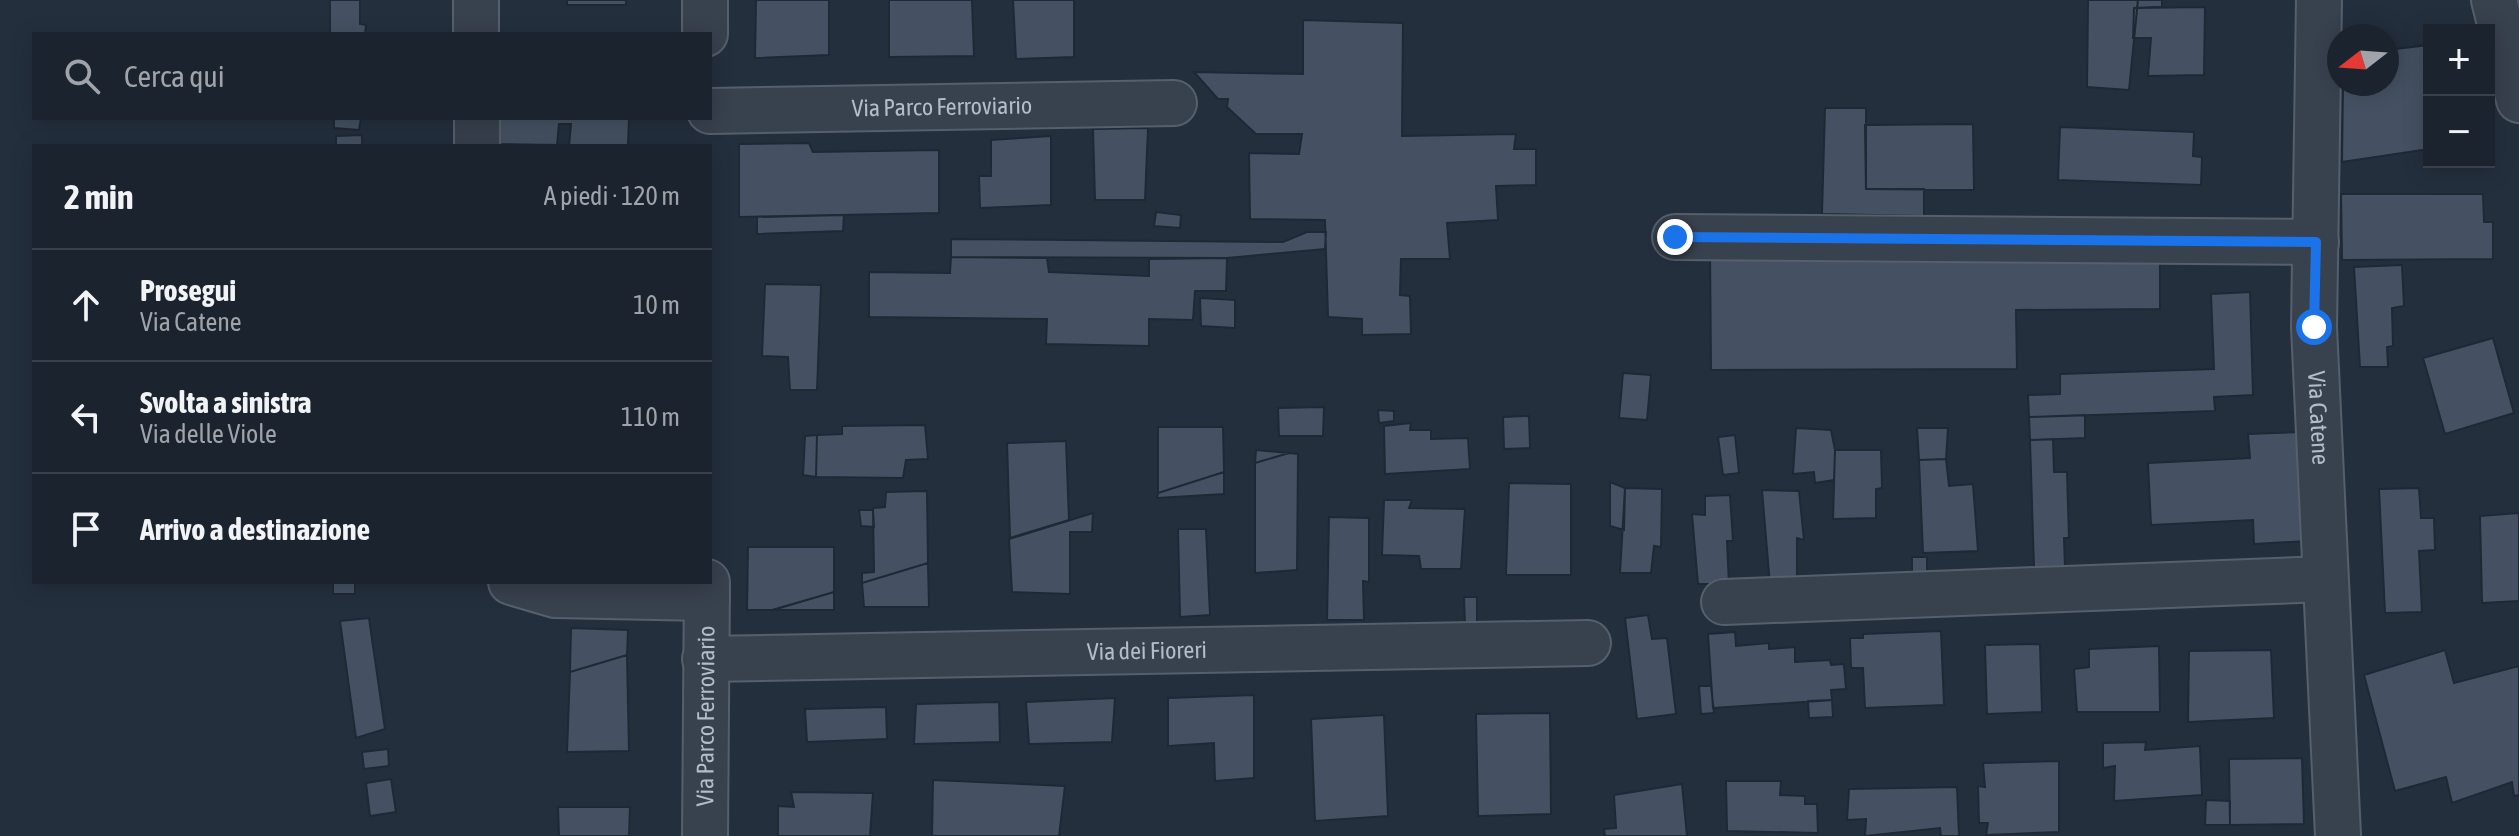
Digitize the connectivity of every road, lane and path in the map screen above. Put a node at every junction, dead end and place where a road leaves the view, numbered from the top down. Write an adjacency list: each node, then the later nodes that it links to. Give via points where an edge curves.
1 (476, 0): 5 (street)
2 (705, 0): 6 (street)
3 (2319, 0): 15 (street, Via Catene)
4 (2494, 0): 7 (street)
5 (476, 32)
6 (705, 32)
7 (2519, 100)
8 (1174, 103): 9 (street, Via Parco Ferroviario)
9 (712, 111)
10 (477, 120): 12 (street)
11 (704, 120): 13 (street)
12 (477, 144)
13 (704, 144)
14 (1675, 237): 15 (street)
15 (2316, 242): 16 (street, Via Catene, via 2314,327)
16 (2325, 579): 19 (street); 23 (street, Via Catene)
17 (518, 584): 18 (street, Via Parco Ferroviario, via 555,595)
18 (707, 590): 21 (street, Via Parco Ferroviario)
19 (1724, 602)
20 (1588, 643): 21 (street, Via dei Fioreri)
21 (705, 659): 22 (street, Via Parco Ferroviario)
22 (705, 836)
23 (2338, 836)

